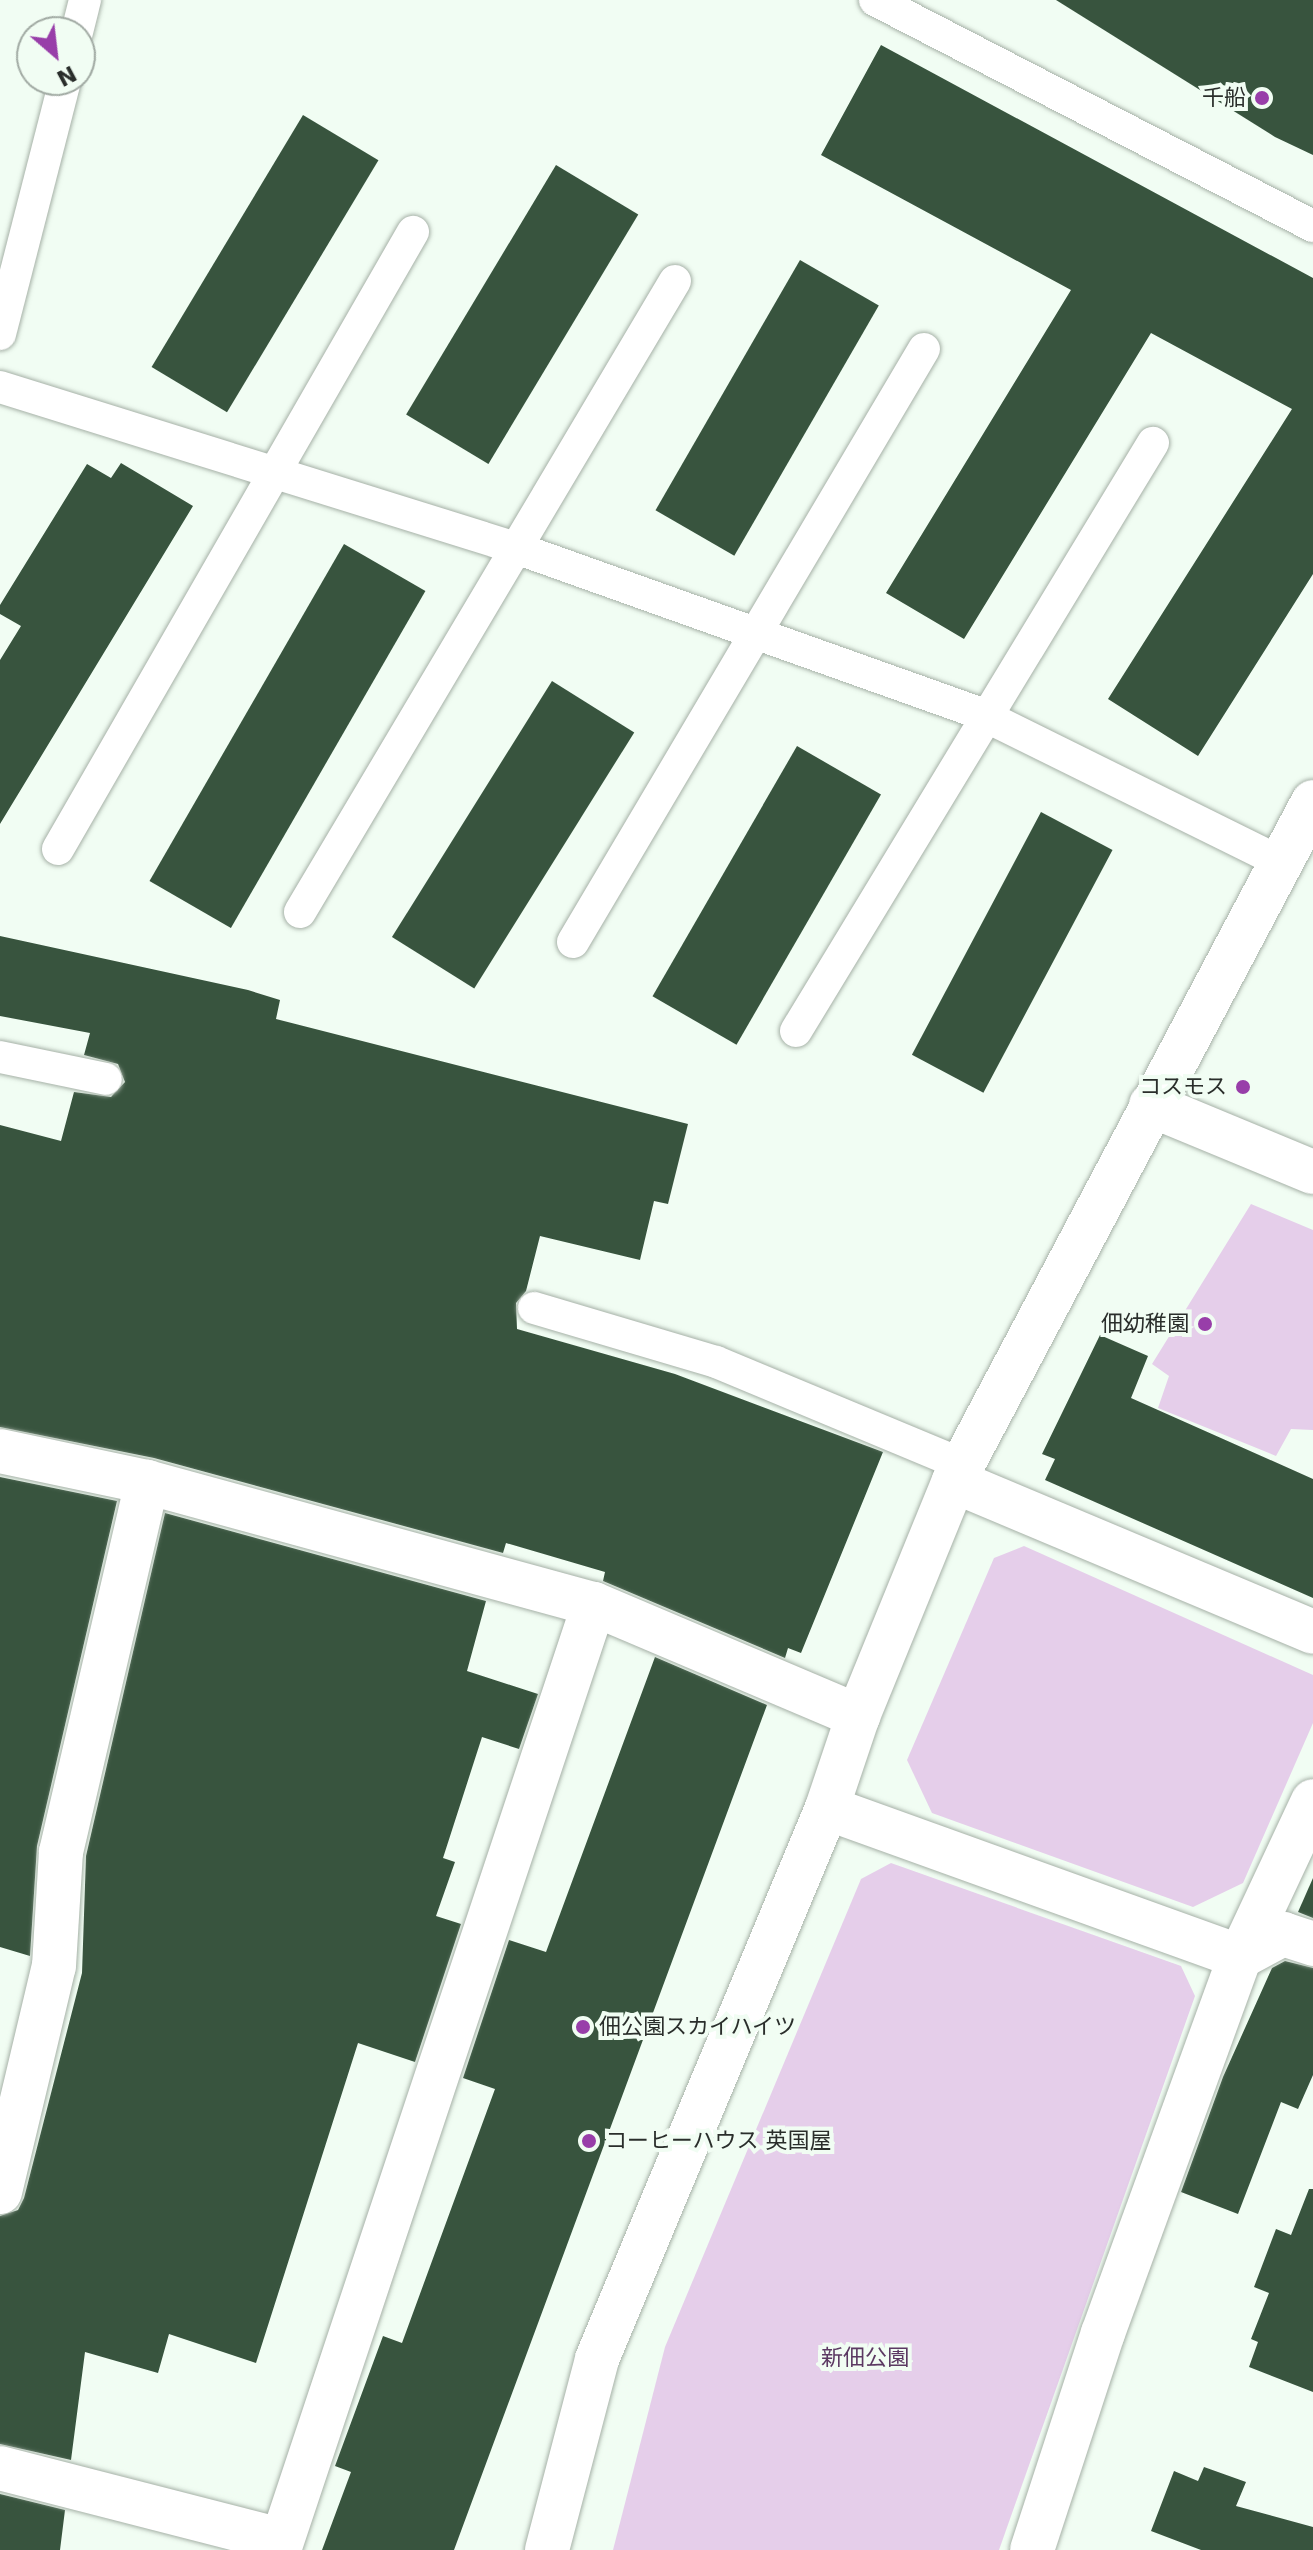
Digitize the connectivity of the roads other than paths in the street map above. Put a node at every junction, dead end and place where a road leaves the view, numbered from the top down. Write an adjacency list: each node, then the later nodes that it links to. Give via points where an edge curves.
1 (875, 0): 3 (lane)
2 (61, 96): 6 (lane)
3 (1313, 226)
4 (413, 232): 10 (lane)
5 (675, 281): 11 (lane)
6 (0, 334)
7 (924, 349): 12 (lane)
8 (0, 387): 10 (lane)
9 (1153, 443): 13 (lane)
10 (275, 473): 11 (lane); 15 (lane)
11 (516, 548): 12 (lane); 17 (lane)
12 (755, 634): 13 (lane); 18 (lane)
13 (986, 717): 16 (lane); 19 (lane)
14 (1313, 802): 16 (street)
15 (58, 849)
16 (1279, 861): 22 (street)
17 (300, 912)
18 (573, 942)
19 (796, 1031)
20 (0, 1057): 21 (lane)
21 (106, 1079)
22 (1151, 1105): 23 (street); 26 (street)
23 (1313, 1172)
24 (534, 1308): 26 (lane, via 716,1362)
25 (0, 1451): 27 (street)
26 (959, 1473): 29 (street); 30 (street)
27 (147, 1482): 28 (street); 35 (street, via 61,1852 54,1966)
28 (594, 1604): 30 (street); 37 (street)
29 (1313, 1632)
30 (858, 1716): 32 (street)
31 (1313, 1801): 34 (street)
32 (827, 1808): 34 (street); 38 (street, via 597,2359)
33 (1313, 1944): 34 (street, via 1283,1934)
34 (1240, 1957): 39 (street, via 1103,2333)
35 (0, 2192)
36 (0, 2468): 37 (street)
37 (280, 2545)
38 (547, 2550)
39 (1032, 2550)

